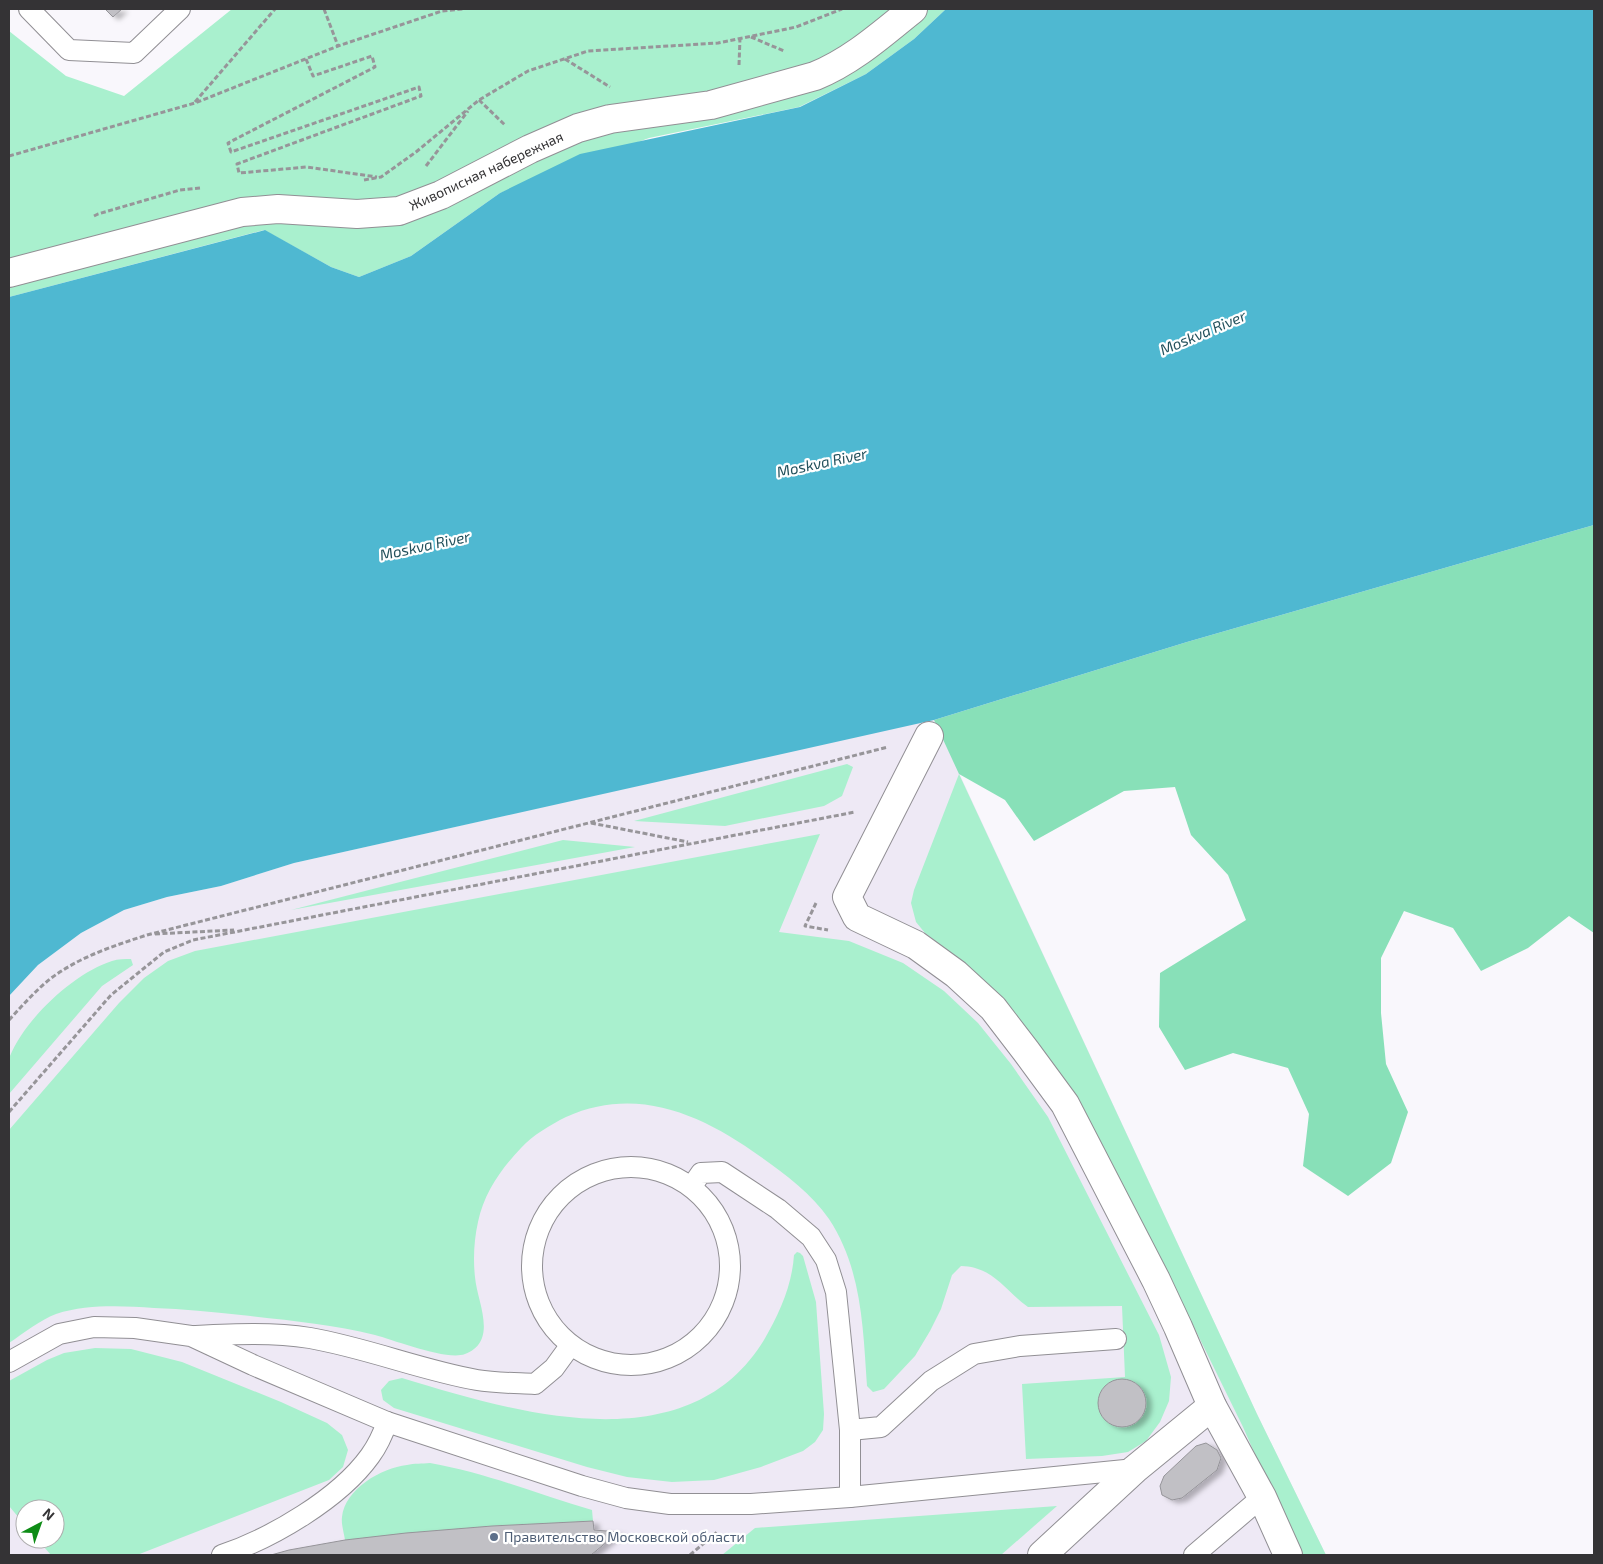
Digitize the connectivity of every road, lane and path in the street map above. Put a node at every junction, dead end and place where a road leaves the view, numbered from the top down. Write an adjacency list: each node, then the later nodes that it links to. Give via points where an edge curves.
1 (29, 9): 2 (lane, via 69,50 134,54)
2 (180, 9)
3 (275, 9): 11 (path)
4 (324, 9): 9 (path)
5 (463, 9): 8 (path)
6 (842, 9): 12 (path, via 796,27 718,43 588,51 528,72)
7 (913, 9): 19 (street, Живописная набережная, via 869,45 828,71 711,105 610,119 578,128 441,195 399,211 357,214 278,209 242,212)
8 (443, 10): 9 (path)
9 (338, 46): 10 (path)
10 (306, 59): 11 (path); 15 (path, via 313,76 372,56 375,67 228,143 231,152 419,87 421,96 237,164 239,173 308,167)
11 (195, 103): 13 (path)
12 (471, 107): 14 (path); 15 (path)
13 (9, 156)
14 (423, 171)
15 (381, 177): 16 (path)
16 (361, 180)
17 (210, 187): 18 (path, via 180,190)
18 (91, 218)
19 (9, 273)
20 (929, 736): 36 (street, via 847,896 857,917 916,945 956,974 992,1008 1059,1097 1160,1288)
21 (888, 754): 23 (path, via 892,746)
22 (857, 819): 24 (path, via 861,811)
23 (588, 823): 24 (path); 28 (path)
24 (692, 842): 26 (path)
25 (818, 899): 27 (path, via 805,926)
26 (248, 930): 28 (path); 30 (path, via 193,940 164,952 139,971 111,995)
27 (832, 930)
28 (147, 935): 29 (path, via 108,947 76,962 49,980)
29 (9, 1020)
30 (9, 1112)
31 (692, 1186): 34 (lane, via 718,1216 730,1253 728,1291 710,1327 681,1353 644,1365 604,1363); 34 (lane, via 655,1168 617,1166 580,1179 551,1205 534,1240 531,1279 543,1314); 38 (lane, via 701,1173 722,1172 778,1209 811,1237 826,1260 836,1292)
32 (191, 1336): 34 (lane, via 260,1334 309,1338 478,1380 534,1384 554,1368); 35 (lane, via 135,1328 94,1328 59,1334); 37 (lane)
33 (1116, 1340): 38 (lane, via 1020,1346 974,1354 931,1381 881,1426)
34 (570, 1346)
35 (9, 1362)
36 (1212, 1406): 39 (street); 41 (street)
37 (387, 1422): 40 (lane, via 626,1498 706,1505); 43 (lane, via 382,1438 370,1456 338,1489 283,1528)
38 (850, 1430): 40 (lane)
39 (1136, 1469): 40 (lane); 45 (street)
40 (850, 1497)
41 (1262, 1497): 46 (lane); 47 (street)
42 (723, 1528): 44 (path)
43 (222, 1555)
44 (690, 1555)
45 (1042, 1555)
46 (1194, 1555)
47 (1288, 1555)

